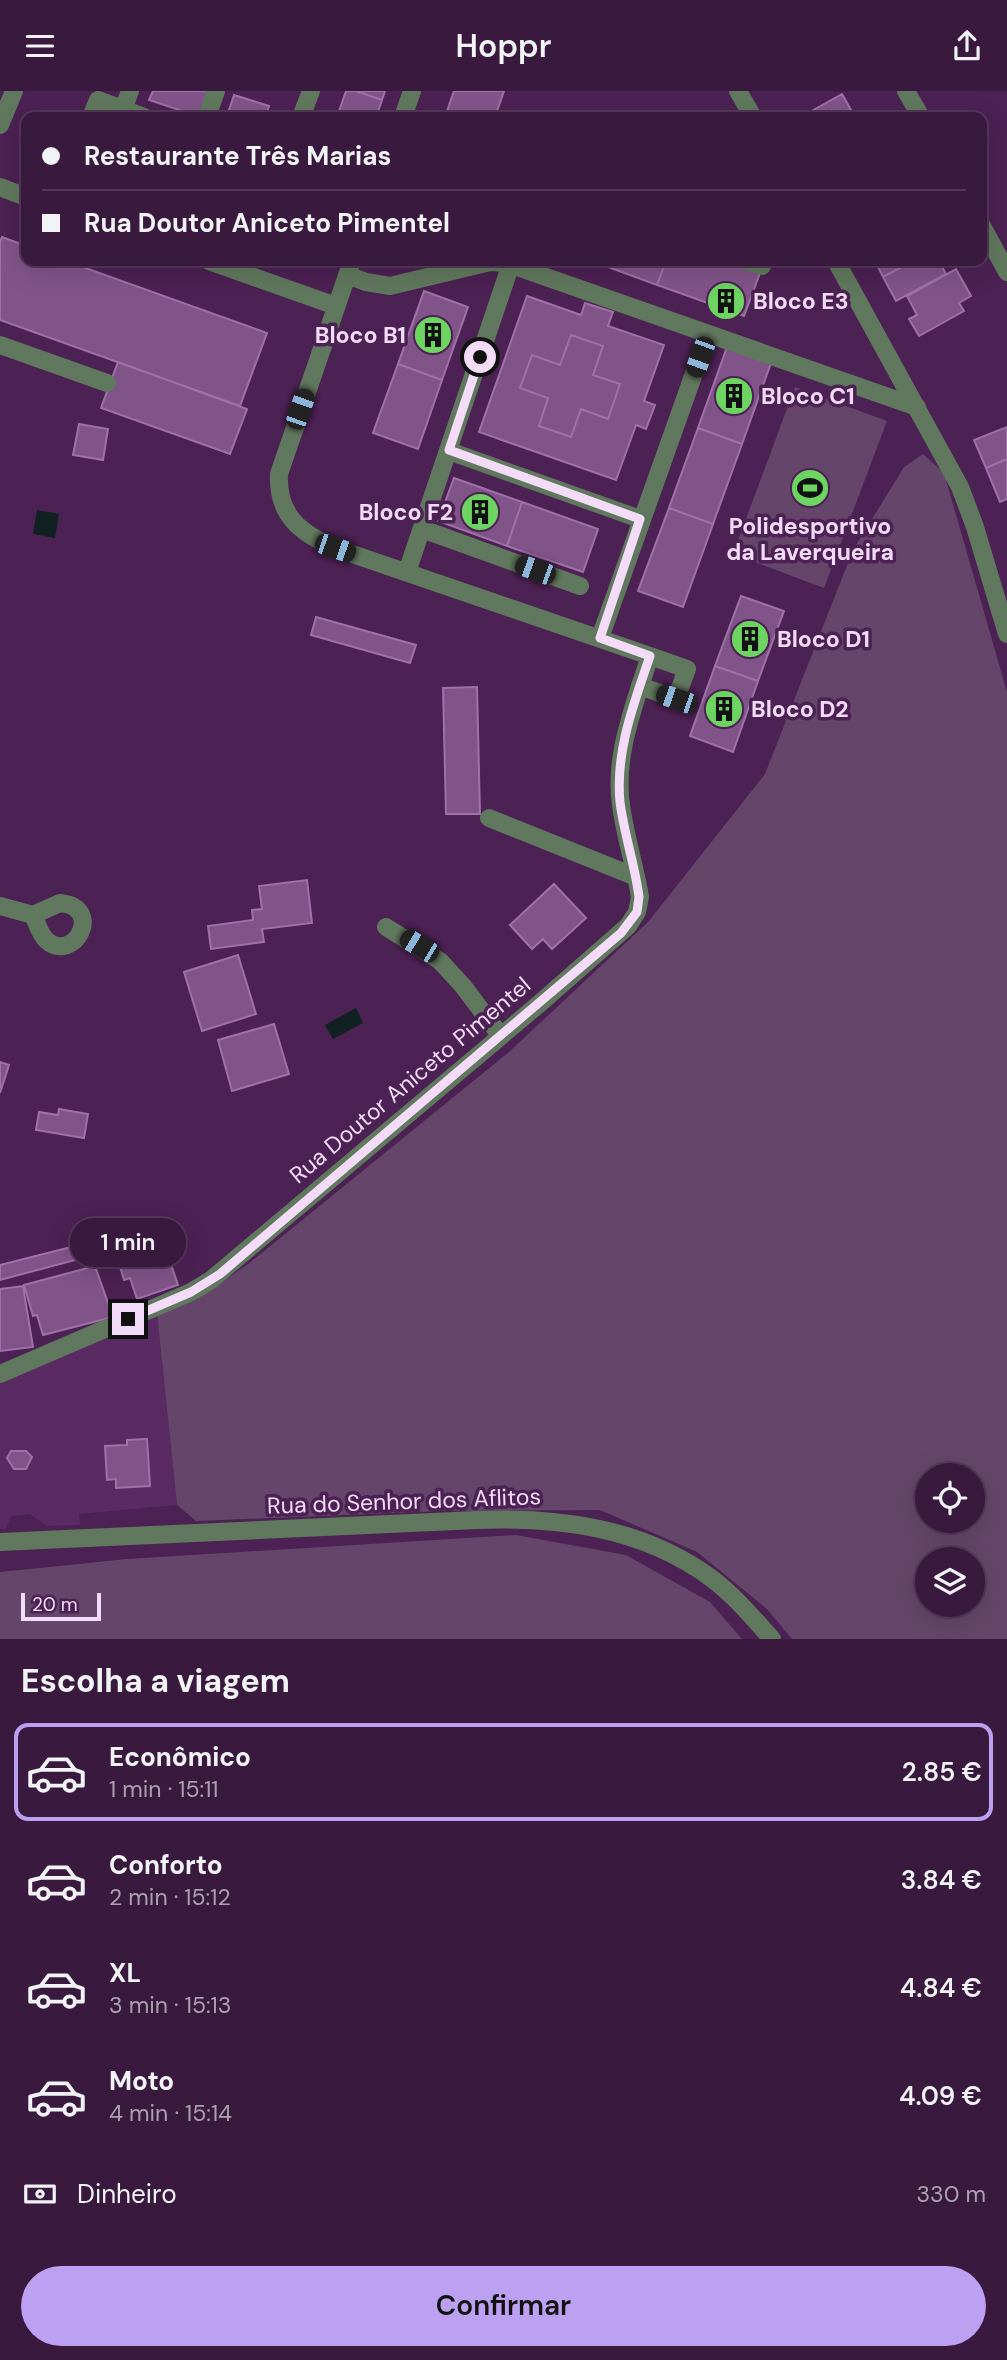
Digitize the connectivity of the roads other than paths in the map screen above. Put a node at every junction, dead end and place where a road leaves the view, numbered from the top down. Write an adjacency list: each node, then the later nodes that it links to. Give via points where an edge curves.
1 (14, 91): 16 (street)
2 (130, 91): 8 (street)
3 (216, 91): 11 (street)
4 (311, 91): 12 (street)
5 (412, 91): 13 (street)
6 (738, 91): 14 (street)
7 (906, 91): 15 (street)
8 (123, 110): 9 (street, via 98,100); 10 (street)
9 (93, 112)
10 (129, 112)
11 (209, 112)
12 (303, 112)
13 (405, 112)
14 (751, 112)
15 (918, 112)
16 (0, 125)
17 (0, 187): 18 (street)
18 (21, 195)
19 (987, 235): 26 (street)
20 (466, 266): 25 (street, via 390,286 366,282)
21 (510, 266): 32 (street)
22 (517, 266): 28 (street)
23 (838, 266): 31 (street)
24 (248, 267): 27 (street)
25 (350, 268): 27 (street)
26 (1007, 272)
27 (336, 306): 35 (street, via 282,461 281,500 297,525 321,542)
28 (708, 334): 31 (street); 33 (street)
29 (0, 345): 30 (street)
30 (107, 383)
31 (918, 407): 37 (street, via 964,497)
32 (449, 450): 33 (street); 34 (street)
33 (640, 519): 38 (street)
34 (422, 529): 35 (street); 36 (street)
35 (407, 572): 38 (street)
36 (580, 586)
37 (1007, 634)
38 (600, 638): 39 (street)
39 (650, 656): 40 (street, Rua Doutor Aniceto Pimentel); 40 (street, via 687,669 676,699)
40 (640, 686): 42 (street, Rua Doutor Aniceto Pimentel, via 620,775 621,806)
41 (488, 818): 42 (street)
42 (636, 877): 46 (street, Rua Doutor Aniceto Pimentel, via 639,904 628,926)
43 (0, 907): 44 (street)
44 (33, 915)
45 (386, 927): 46 (street, via 440,961)
46 (500, 1035): 47 (street, Rua Doutor Aniceto Pimentel, via 202,1287)
47 (0, 1374)
48 (0, 1542): 49 (street, Rua do Senhor dos Aflitos, via 475,1520 562,1521 624,1536 689,1564 723,1588)
49 (772, 1639)

